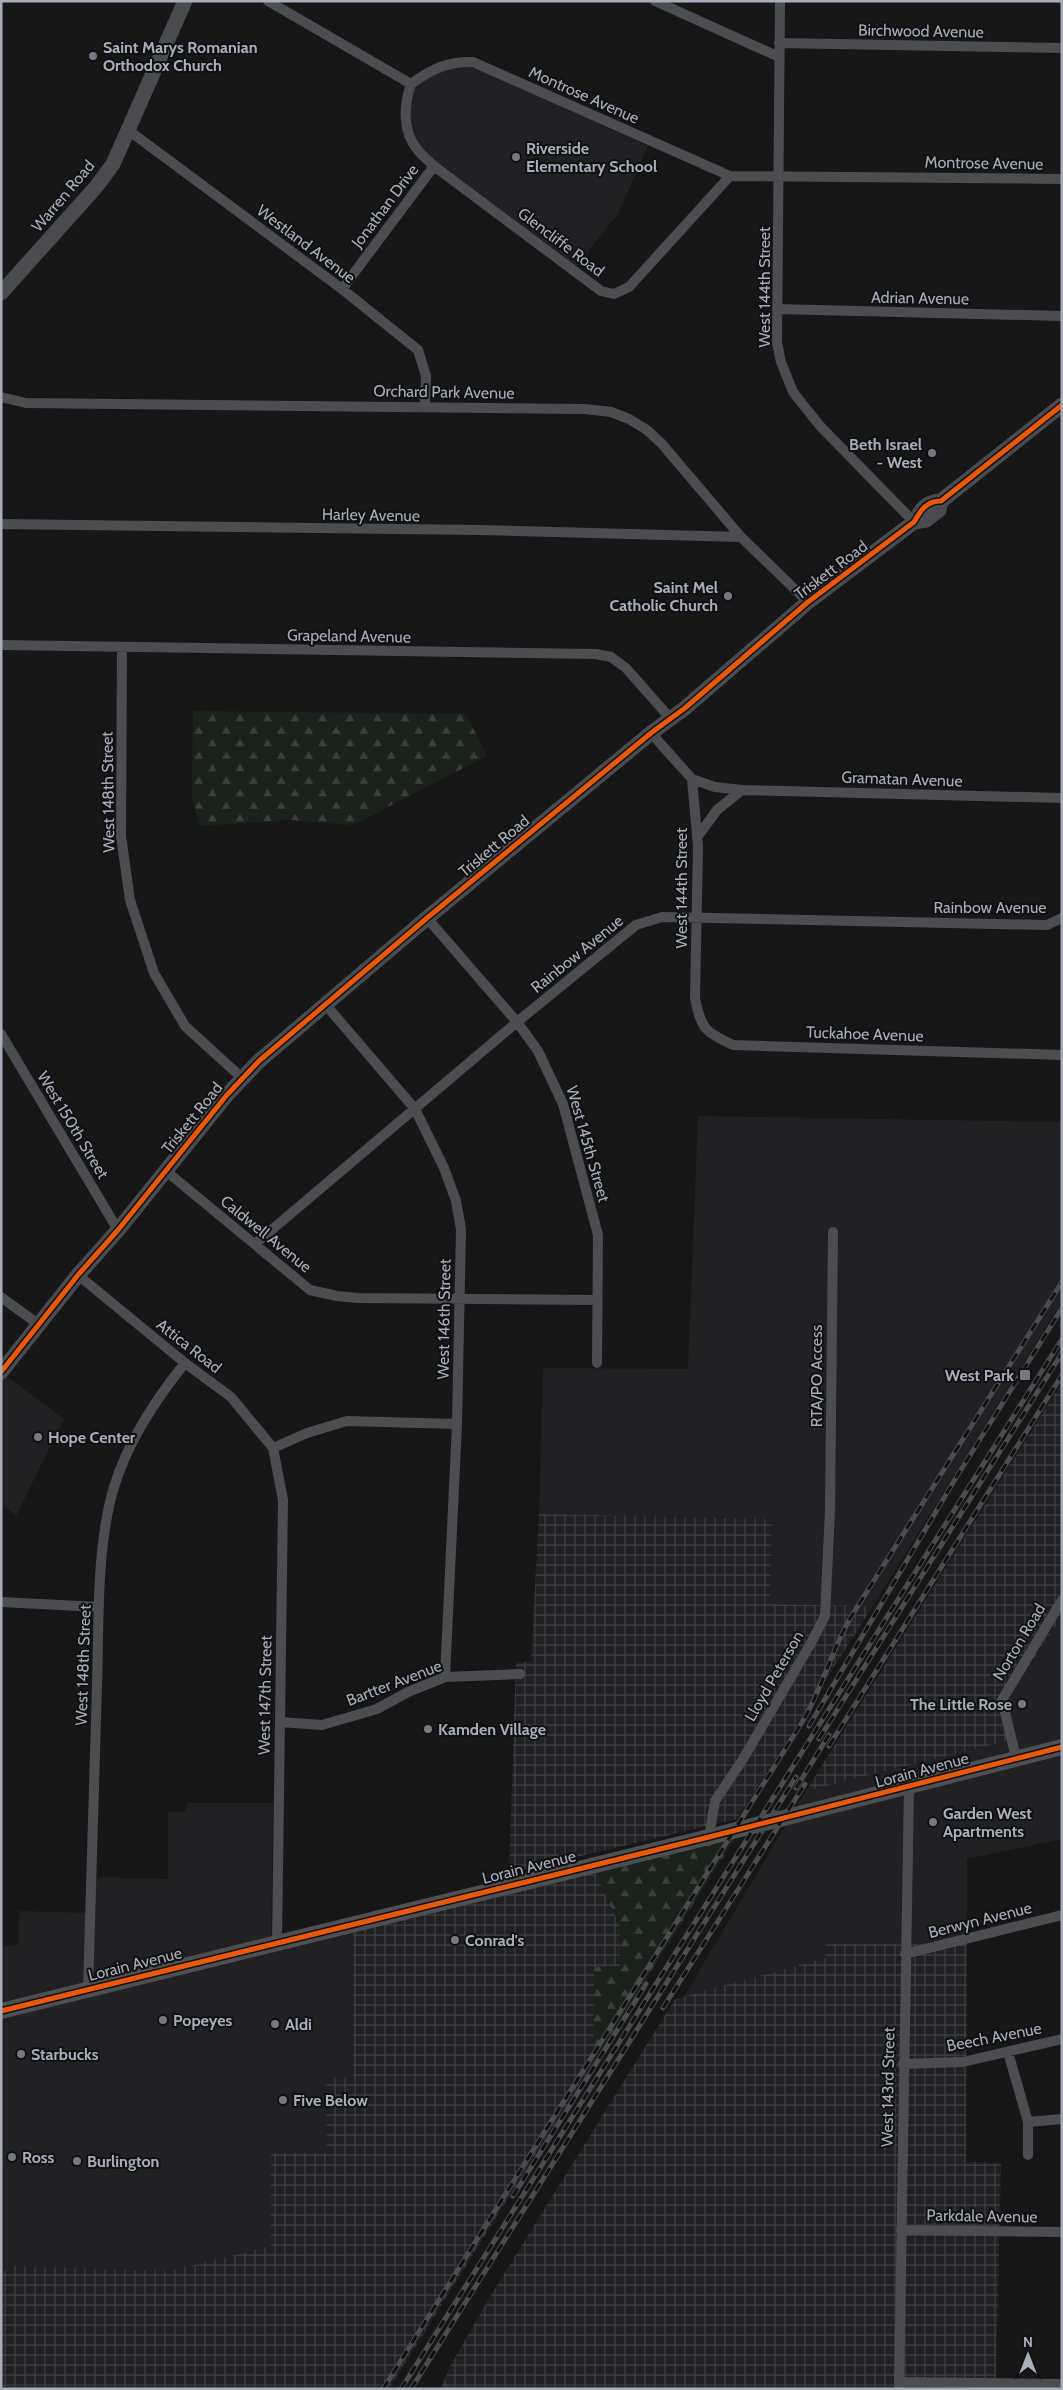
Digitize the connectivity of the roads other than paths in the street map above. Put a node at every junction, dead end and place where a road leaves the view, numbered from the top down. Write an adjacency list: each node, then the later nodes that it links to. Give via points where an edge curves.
1 (185, 1): 9 (main road, Warren Road)
2 (268, 1): 8 (street)
3 (656, 1): 7 (street)
4 (780, 1): 5 (street, West 144th Street)
5 (779, 43): 6 (street, Birchwood Avenue); 7 (street, West 144th Street)
6 (1062, 48)
7 (779, 56): 12 (street, West 144th Street)
8 (411, 84): 10 (street, Glencliffe Road, via 407,96 407,130 416,149); 11 (street, Montrose Avenue, via 432,69 449,63 474,62)
9 (128, 130): 14 (street, Westland Avenue); 15 (main road, Warren Road, via 113,164 96,187)
10 (434, 166): 11 (street, Glencliffe Road, via 601,291 614,294 629,287); 14 (street, Jonathan Drive)
11 (730, 176): 12 (street, Montrose Avenue)
12 (779, 176): 13 (street, Montrose Avenue); 16 (street, West 144th Street)
13 (1062, 179)
14 (342, 289): 20 (street, Westland Avenue, via 418,350 426,376)
15 (1, 293)
16 (778, 309): 17 (street, Adrian Avenue); 21 (street, West 144th Street, via 781,362 793,392 820,426)
17 (1062, 316)
18 (1, 398): 20 (street, Orchard Park Avenue, via 26,403)
19 (1062, 405): 21 (main road, Triskett Road, via 940,501 931,501 921,509)
20 (426, 406): 23 (street, Orchard Park Avenue, via 585,409 611,412 629,419 662,444)
21 (914, 522): 24 (main road, Triskett Road)
22 (1, 524): 23 (street, Harley Avenue)
23 (741, 537): 24 (street, Orchard Park Avenue)
24 (808, 602): 27 (main road, Triskett Road)
25 (1, 645): 26 (street, Grapeland Avenue)
26 (122, 648): 27 (street, Grapeland Avenue, via 596,654 611,657 626,668); 41 (street, West 148th Street, via 121,836 130,900 154,974 185,1026)
27 (670, 718): 28 (main road, Triskett Road)
28 (650, 733): 29 (street, Gramatan Avenue); 34 (main road, Triskett Road)
29 (692, 779): 30 (street, Gramatan Avenue, via 715,787); 32 (street, West 144th Street)
30 (742, 790): 31 (street, Gramatan Avenue); 32 (street, via 718,810)
31 (1062, 798)
32 (698, 836): 33 (street, West 144th Street)
33 (697, 917): 35 (street, Rainbow Avenue, via 1046,925); 36 (street, West 144th Street); 38 (street, Rainbow Avenue, via 662,917 636,925)
34 (427, 918): 37 (main road, Triskett Road); 38 (street, West 145th Street)
35 (1062, 918)
36 (695, 998): 40 (street, Tuckahoe Avenue, via 698,1017 708,1033 733,1045)
37 (325, 1004): 41 (main road, Triskett Road); 42 (street, West 146th Street)
38 (517, 1022): 42 (street, Rainbow Avenue); 50 (street, West 145th Street, via 538,1051 563,1104 598,1235)
39 (1, 1034): 44 (street, West 150th Street)
40 (1062, 1055)
41 (242, 1078): 43 (main road, Triskett Road)
42 (415, 1109): 46 (street, Rainbow Avenue); 49 (street, West 146th Street, via 434,1145 456,1201 461,1229)
43 (166, 1171): 44 (main road, Triskett Road); 46 (street, Caldwell Avenue)
44 (118, 1230): 47 (main road, Triskett Road)
45 (833, 1232): 57 (street, RTA/PO Access)
46 (255, 1244): 49 (street, Caldwell Avenue, via 310,1290 358,1298)
47 (78, 1275): 51 (main road, Triskett Road); 52 (street, Attica Road)
48 (1, 1297): 51 (street)
49 (460, 1299): 50 (street, Caldwell Avenue); 55 (street, West 146th Street)
50 (597, 1300): 53 (street, West 145th Street)
51 (38, 1324): 54 (main road, Triskett Road)
52 (185, 1363): 56 (street, Attica Road, via 230,1397); 60 (street, West 148th Street, via 154,1403 114,1487 106,1527)
53 (597, 1363)
54 (1, 1372)
55 (457, 1424): 56 (street, via 347,1421); 62 (street, West 146th Street)
56 (273, 1448): 63 (street, West 147th Street, via 283,1500)
57 (830, 1520): 67 (street, Lloyd Peterson, via 825,1616 812,1643 715,1801)
58 (1062, 1600): 65 (street, Norton Road, via 1002,1700)
59 (1, 1602): 60 (street)
60 (99, 1607): 71 (street, West 148th Street)
61 (520, 1674): 62 (street, Bartter Avenue)
62 (444, 1677): 63 (street, Bartter Avenue, via 376,1709 322,1725)
63 (280, 1722): 69 (street, West 147th Street)
64 (1062, 1747): 65 (main road, Lorain Avenue)
65 (1016, 1758): 66 (main road, Lorain Avenue)
66 (909, 1786): 67 (main road, Lorain Avenue); 70 (street, West 143rd Street)
67 (709, 1837): 69 (main road, Lorain Avenue)
68 (1062, 1915): 70 (street, Berwyn Avenue)
69 (277, 1942): 71 (main road, Lorain Avenue)
70 (905, 1954): 75 (street, West 143rd Street)
71 (88, 1989): 72 (main road, Lorain Avenue)
72 (1, 2011)
73 (1062, 2039): 74 (street, Beech Avenue)
74 (1008, 2052): 75 (street, Beech Avenue, via 963,2062); 77 (street)
75 (903, 2064): 79 (street, West 143rd Street)
76 (1062, 2120): 77 (street)
77 (1028, 2122): 78 (street)
78 (1028, 2155)
79 (901, 2230): 80 (street, Parkdale Avenue); 82 (street, West 143rd Street)
80 (1062, 2232)
81 (1062, 2384): 82 (street)
82 (899, 2385)

